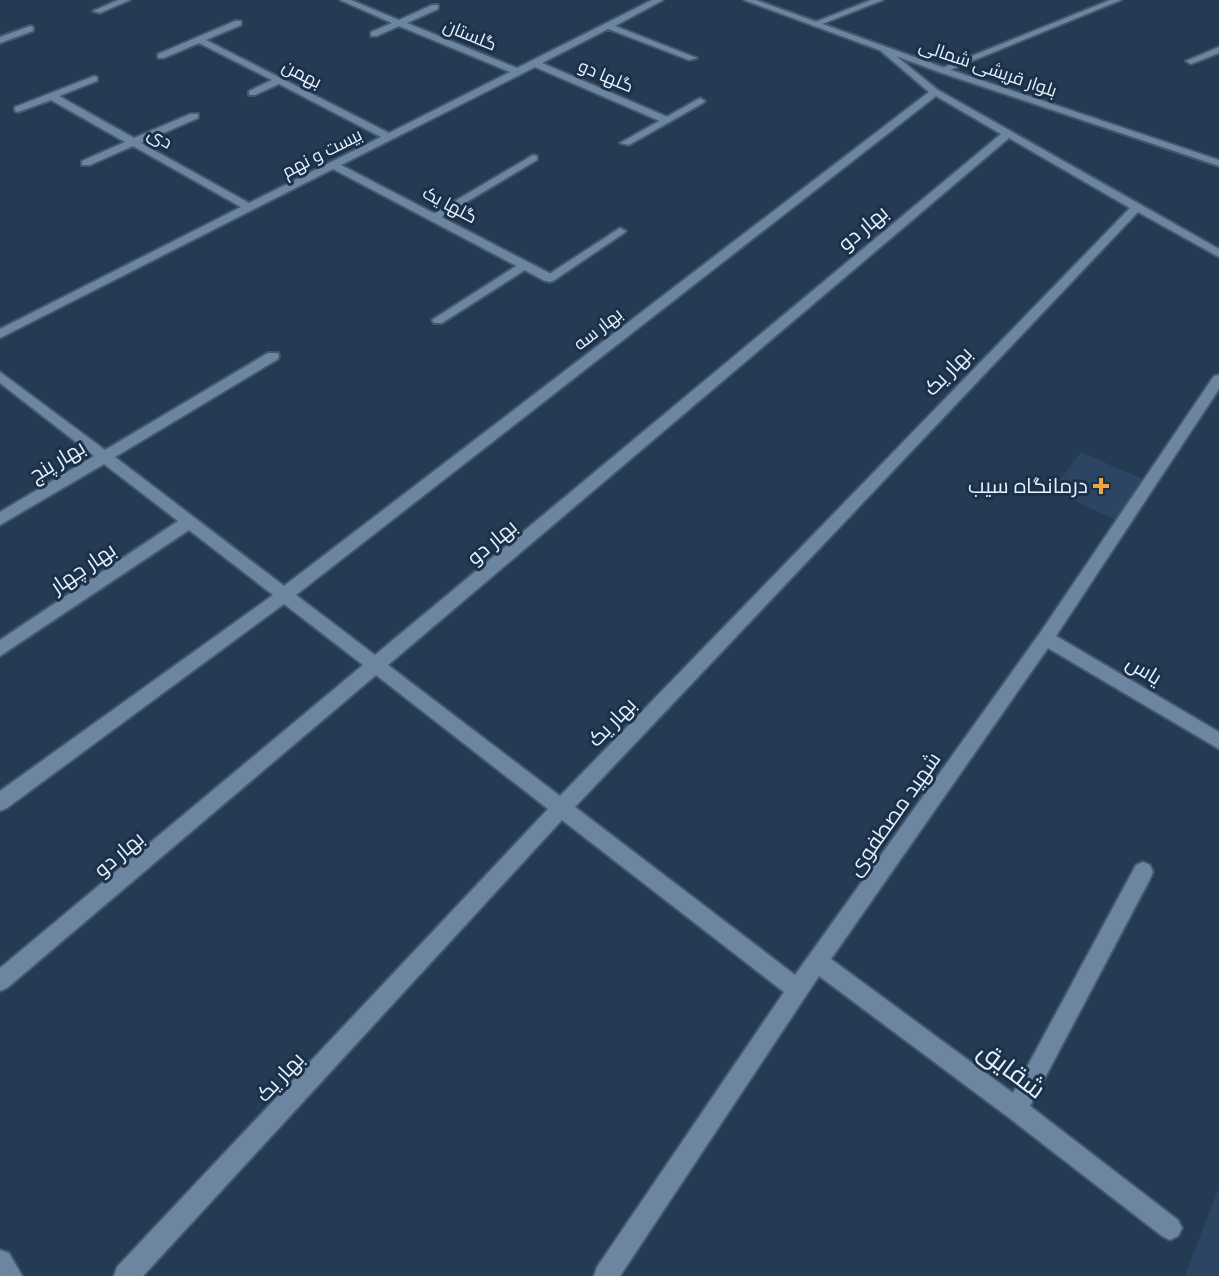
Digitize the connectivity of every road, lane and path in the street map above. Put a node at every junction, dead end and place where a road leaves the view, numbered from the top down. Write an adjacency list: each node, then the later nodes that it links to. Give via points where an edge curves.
1 (126, 0): 8 (street)
2 (344, 0): 10 (street, گلستان)
3 (659, 0): 12 (street, بیست و نهم)
4 (748, 0): 11 (street, بلوار قریشی شمالی)
5 (879, 0): 11 (street)
6 (1117, 0): 23 (street)
7 (435, 7): 10 (street)
8 (97, 11)
9 (238, 23): 16 (street)
10 (398, 23): 14 (street); 24 (street, گلستان)
11 (814, 24): 17 (street, بلوار قریشی شمالی)
12 (608, 26): 20 (street); 22 (street, بیست و نهم)
13 (30, 29): 15 (street)
14 (374, 34)
15 (0, 40)
16 (200, 40): 19 (street); 26 (street, بهمن)
17 (885, 50): 23 (street, بلوار قریشی شمالی); 27 (street)
18 (1218, 52): 21 (street)
19 (161, 56)
20 (692, 58)
21 (1191, 61)
22 (534, 63): 24 (street, بیست و نهم); 33 (street, گلها دو)
23 (942, 70): 40 (street, بلوار قریشی شمالی)
24 (518, 72): 35 (street, بیست و نهم)
25 (94, 80): 29 (street)
26 (278, 81): 28 (street); 35 (street, بهمن)
27 (935, 92): 34 (street); 56 (street, بهار سه)
28 (252, 93)
29 (53, 97): 31 (street); 36 (street, دی)
30 (700, 101): 33 (street)
31 (18, 109)
32 (194, 116): 36 (street)
33 (666, 120): 37 (street)
34 (1009, 133): 42 (street); 59 (street, بهار دو)
35 (389, 137): 41 (street, بیست و نهم)
36 (134, 142): 39 (street); 43 (street, دی)
37 (625, 143)
38 (533, 158): 44 (street)
39 (86, 163)
40 (1219, 163)
41 (333, 165): 43 (street, بیست و نهم); 44 (street, گلها یک)
42 (1138, 206): 46 (street); 62 (street, بهار یک)
43 (250, 208): 49 (street, بیست و نهم)
44 (434, 217): 47 (street, گلها یک)
45 (620, 231): 47 (street, گلها یک, via 549,278)
46 (1219, 254)
47 (524, 265): 48 (street)
48 (438, 320)
49 (0, 334)
50 (273, 356): 53 (street, بهار پنج)
51 (0, 376): 53 (street)
52 (1219, 379): 57 (street, شهید مصطفوی)
53 (104, 457): 54 (street, بهار پنج); 55 (street)
54 (0, 519)
55 (189, 522): 56 (street); 58 (street, بهار چهار)
56 (284, 596): 59 (street); 61 (street, بهار سه)
57 (1046, 638): 60 (street, یاس); 64 (street, شهید مصطفوی)
58 (0, 649)
59 (376, 667): 62 (street); 65 (street, بهار دو)
60 (1219, 741)
61 (0, 802)
62 (560, 809): 66 (street); 71 (street, بهار یک)
63 (1143, 872): 67 (street)
64 (817, 961): 66 (street, شهید مصطفوی); 67 (street, شقایق)
65 (0, 981)
66 (798, 990): 72 (street, شهید مصطفوی)
67 (1016, 1108): 68 (street, شقایق)
68 (1170, 1228)
69 (0, 1262): 70 (street)
70 (10, 1276)
71 (126, 1276)
72 (606, 1276)

